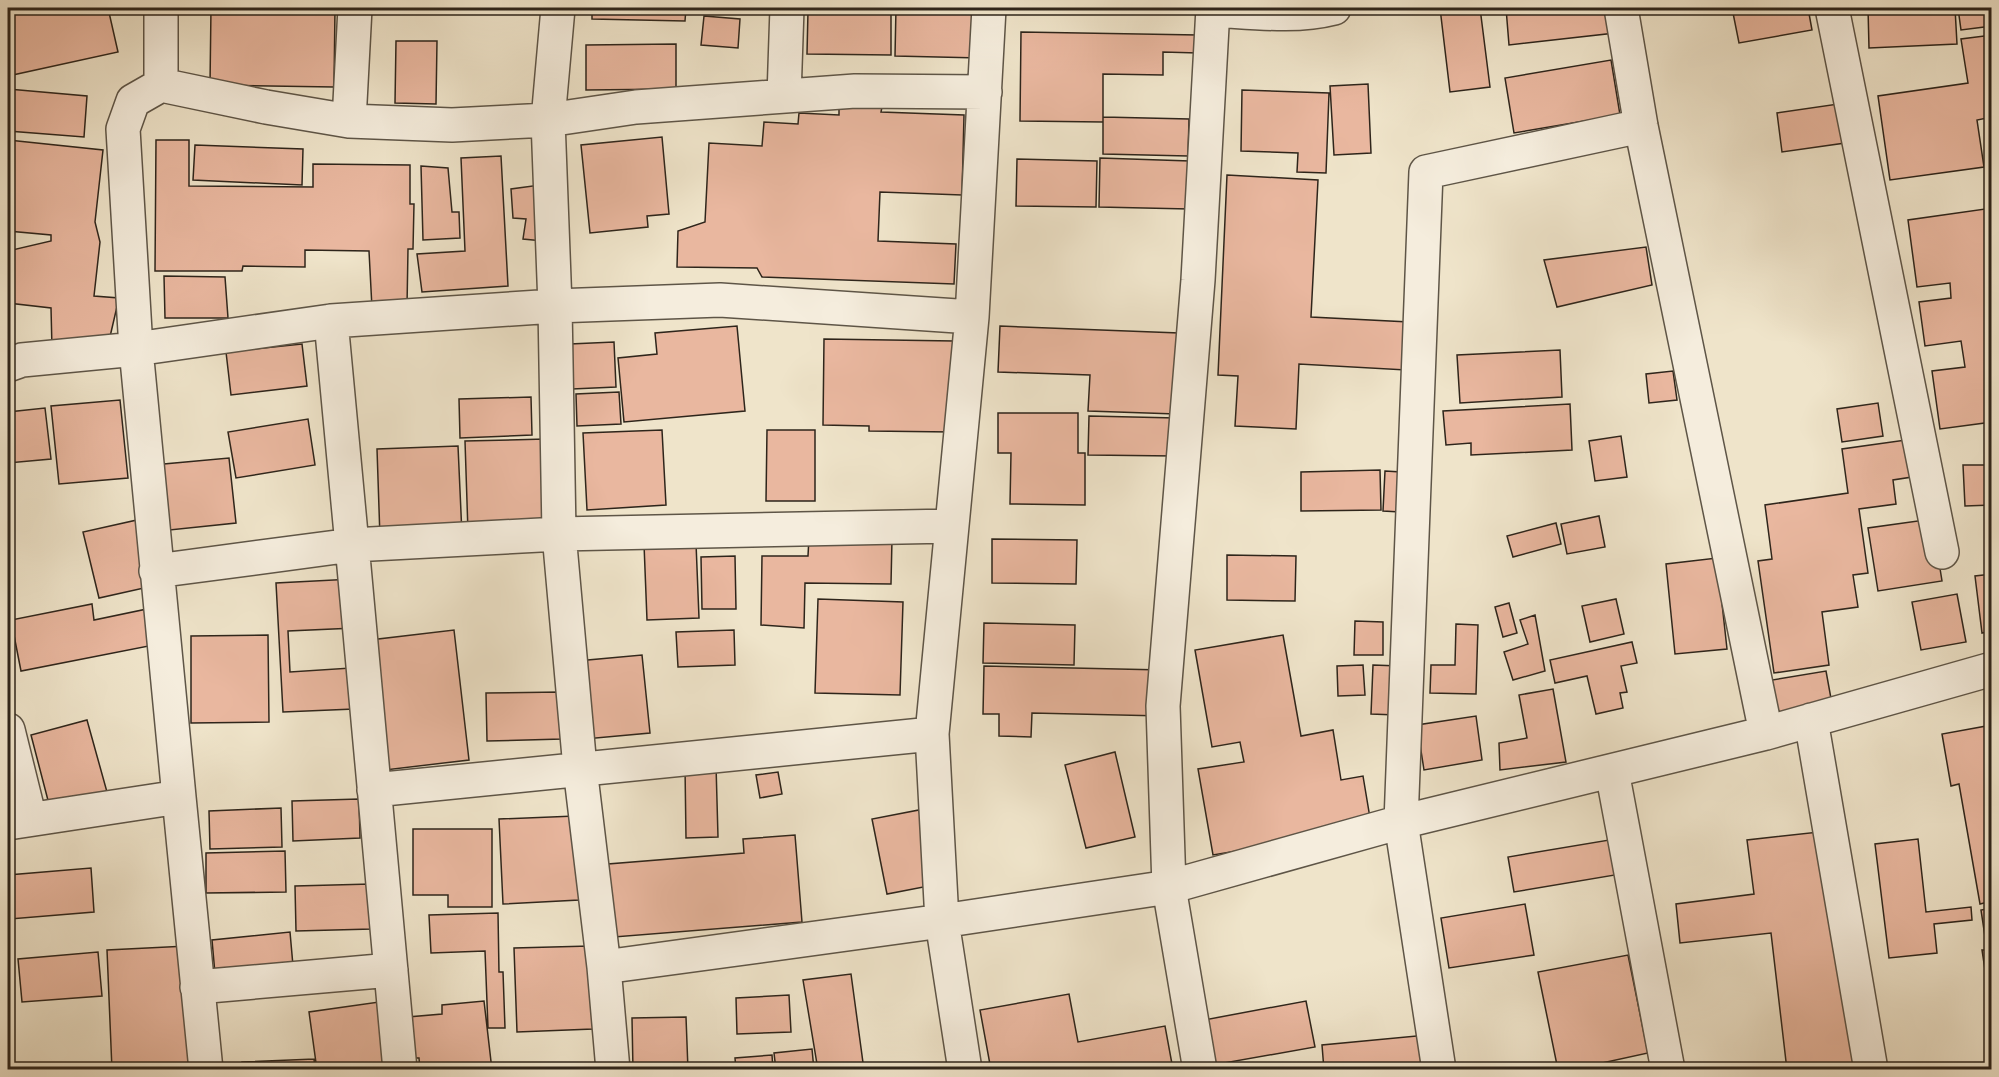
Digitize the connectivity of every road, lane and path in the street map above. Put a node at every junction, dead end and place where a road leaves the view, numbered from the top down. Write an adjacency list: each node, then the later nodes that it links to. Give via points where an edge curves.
1 (161, 8): 10 (street)
2 (355, 8): 14 (street)
3 (558, 8): 13 (street)
4 (788, 8): 12 (street)
5 (989, 8): 11 (street)
6 (1334, 8): 9 (street, via 1292,13)
7 (1621, 8): 15 (street)
8 (1832, 8): 24 (street)
9 (1213, 9): 37 (street, via 1198,280 1163,706)
10 (161, 85): 14 (street); 19 (street, via 133,101 123,129)
11 (986, 93): 12 (street, via 855,91); 17 (street)
12 (784, 96): 13 (street, via 636,107)
13 (548, 120): 14 (street, via 452,125); 16 (street)
14 (349, 121)
15 (1641, 126): 29 (street); 36 (street, via 1426,172)
16 (555, 306): 17 (street, via 720,300); 18 (street); 22 (street)
17 (972, 317): 21 (street)
18 (332, 321): 19 (street); 23 (street)
19 (136, 349): 20 (street, via 22,360); 25 (street)
20 (8, 365)
21 (952, 526): 22 (street); 30 (street)
22 (558, 534): 23 (street); 31 (street)
23 (352, 545): 25 (street); 33 (street)
24 (1942, 552)
25 (156, 570): 34 (street)
26 (1992, 669): 27 (street)
27 (1811, 720): 29 (street); 49 (street)
28 (8, 730): 35 (street)
29 (1766, 733): 32 (street)
30 (932, 734): 31 (street); 38 (street)
31 (580, 768): 33 (street); 39 (street)
32 (1612, 771): 36 (street); 48 (street)
33 (374, 790): 40 (street)
34 (179, 797): 35 (street); 41 (street)
35 (19, 821)
36 (1401, 822): 37 (street); 47 (street)
37 (1169, 887): 38 (street); 46 (street)
38 (942, 921): 39 (street); 45 (street)
39 (604, 967): 44 (street)
40 (391, 970): 41 (street); 43 (street)
41 (197, 987): 42 (street)
42 (206, 1070)
43 (400, 1070)
44 (613, 1070)
45 (965, 1070)
46 (1200, 1070)
47 (1439, 1070)
48 (1668, 1070)
49 (1871, 1070)

